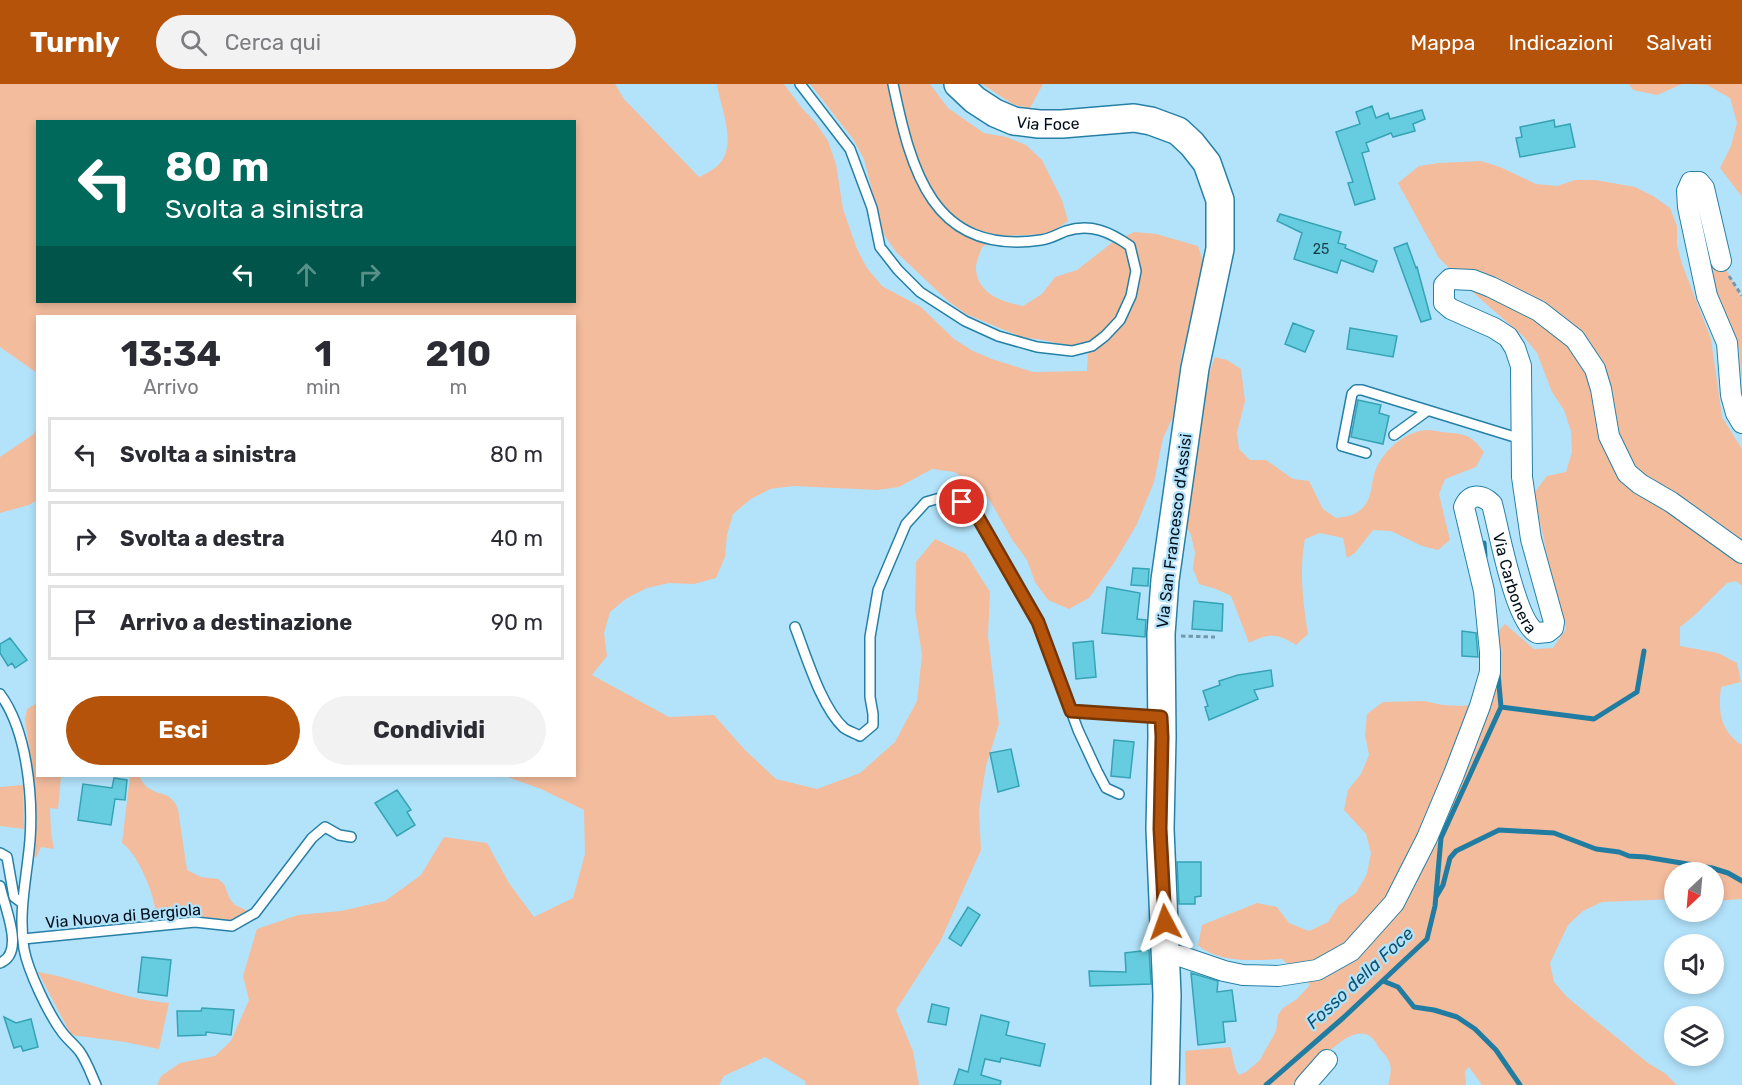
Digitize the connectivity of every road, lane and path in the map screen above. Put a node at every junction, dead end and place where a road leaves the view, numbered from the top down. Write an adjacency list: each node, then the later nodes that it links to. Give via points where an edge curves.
1 (800, 84): 2 (lane, via 850,149 872,208 880,247 920,292 965,321 1037,347 1072,351 1092,346 1106,336 1120,320 1131,296 1136,271 1130,246 1095,227 1068,230 1043,240 1012,242 989,241 952,223 920,179)
2 (893, 84)
3 (958, 84): 4 (main road, Via Foce, via 975,100 1014,121)
4 (1151, 121): 18 (main road, Via San Francesco d'Assisi, via 1178,131 1207,163 1220,200 1221,224 1220,249 1195,368 1165,580)
5 (1721, 261): 6 (path); 8 (street, via 1704,188 1699,182 1691,182 1687,191 1690,218 1707,296 1727,343 1731,395)
6 (1742, 296)
7 (1427, 411): 9 (lane); 10 (lane); 11 (lane, via 1356,390 1342,446)
8 (1742, 423)
9 (1394, 435)
10 (1521, 439): 12 (street, Via Carbonera, via 1521,366 1515,348 1508,337 1494,328 1444,303 1444,285 1450,279 1473,280 1491,287 1539,311 1575,339 1595,369 1609,436 1627,473); 25 (street, Via Carbonera, via 1531,539 1553,628 1537,633 1527,624 1512,586 1492,504 1482,496 1468,500 1464,507 1484,591 1490,672 1454,774 1394,903 1351,951 1317,970 1278,976 1243,975 1180,956)
11 (1366, 453)
12 (1742, 553)
13 (795, 627): 17 (lane, via 819,689 835,717 845,729 860,736 873,725 870,637 878,590 906,524 926,502 947,496 975,512 999,551 1038,622)
14 (1175, 635): 15 (path)
15 (1215, 637)
16 (0, 694): 23 (lane, Via Nuova di Bergiola, via 17,727 25,760 30,839)
17 (1071, 711): 18 (lane); 19 (lane, via 1106,788)
18 (1161, 717): 25 (main road, Via San Francesco d'Assisi, via 1160,829)
19 (1119, 794)
20 (351, 837): 24 (lane, Via Nuova di Bergiola, via 325,827 312,838 255,913 232,926 195,922)
21 (0, 853): 23 (lane, via 7,857 14,897)
22 (0, 886): 26 (lane, via 12,945 8,960)
23 (22, 903): 24 (lane, Via Nuova di Bergiola)
24 (23, 939): 28 (lane, Via Nuova di Bergiola, via 46,1004 81,1053)
25 (1167, 956): 29 (main road, Via San Francesco d'Assisi)
26 (0, 963)
27 (1327, 1060): 30 (street)
28 (96, 1085)
29 (1165, 1085)
30 (1305, 1085)

